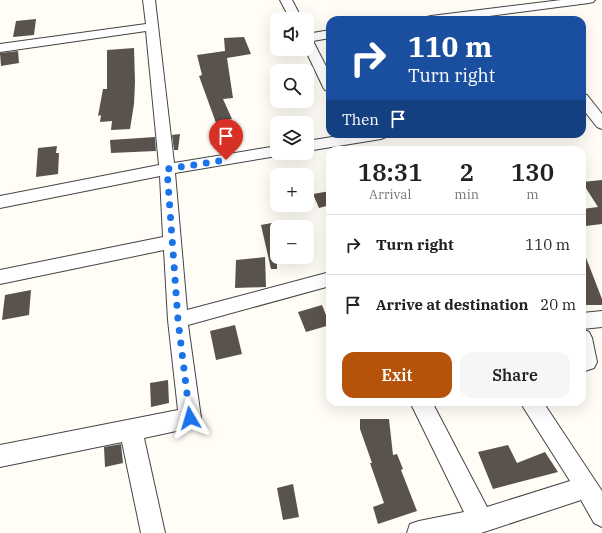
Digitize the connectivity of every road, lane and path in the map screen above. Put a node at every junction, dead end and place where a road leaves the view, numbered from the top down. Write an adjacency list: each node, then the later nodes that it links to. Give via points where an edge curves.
1 (149, 0): 9 (street)
2 (286, 0): 6 (street)
3 (498, 0): 5 (street)
4 (589, 0): 5 (street)
5 (509, 11): 7 (street); 8 (street)
6 (292, 12)
7 (465, 16)
8 (513, 16)
9 (152, 27): 12 (street); 21 (street)
10 (326, 35): 11 (street)
11 (314, 37)
12 (0, 48)
13 (314, 55): 14 (street)
14 (326, 79)
15 (586, 99): 16 (street)
16 (602, 124)
17 (367, 138): 18 (street)
18 (357, 141): 19 (street)
19 (314, 145)
20 (270, 152): 21 (street)
21 (167, 169): 22 (street); 23 (street)
22 (0, 202)
23 (172, 242): 24 (street); 27 (street)
24 (0, 277)
25 (326, 280): 27 (street)
26 (602, 318): 28 (street)
27 (178, 320): 31 (street, via 190,418)
28 (586, 320)
29 (424, 406): 35 (street)
30 (534, 406): 33 (street)
31 (131, 431): 32 (street); 36 (street)
32 (0, 456)
33 (586, 487): 34 (street); 35 (street)
34 (602, 516)
35 (481, 521): 37 (street)
36 (153, 533)
37 (419, 533)

